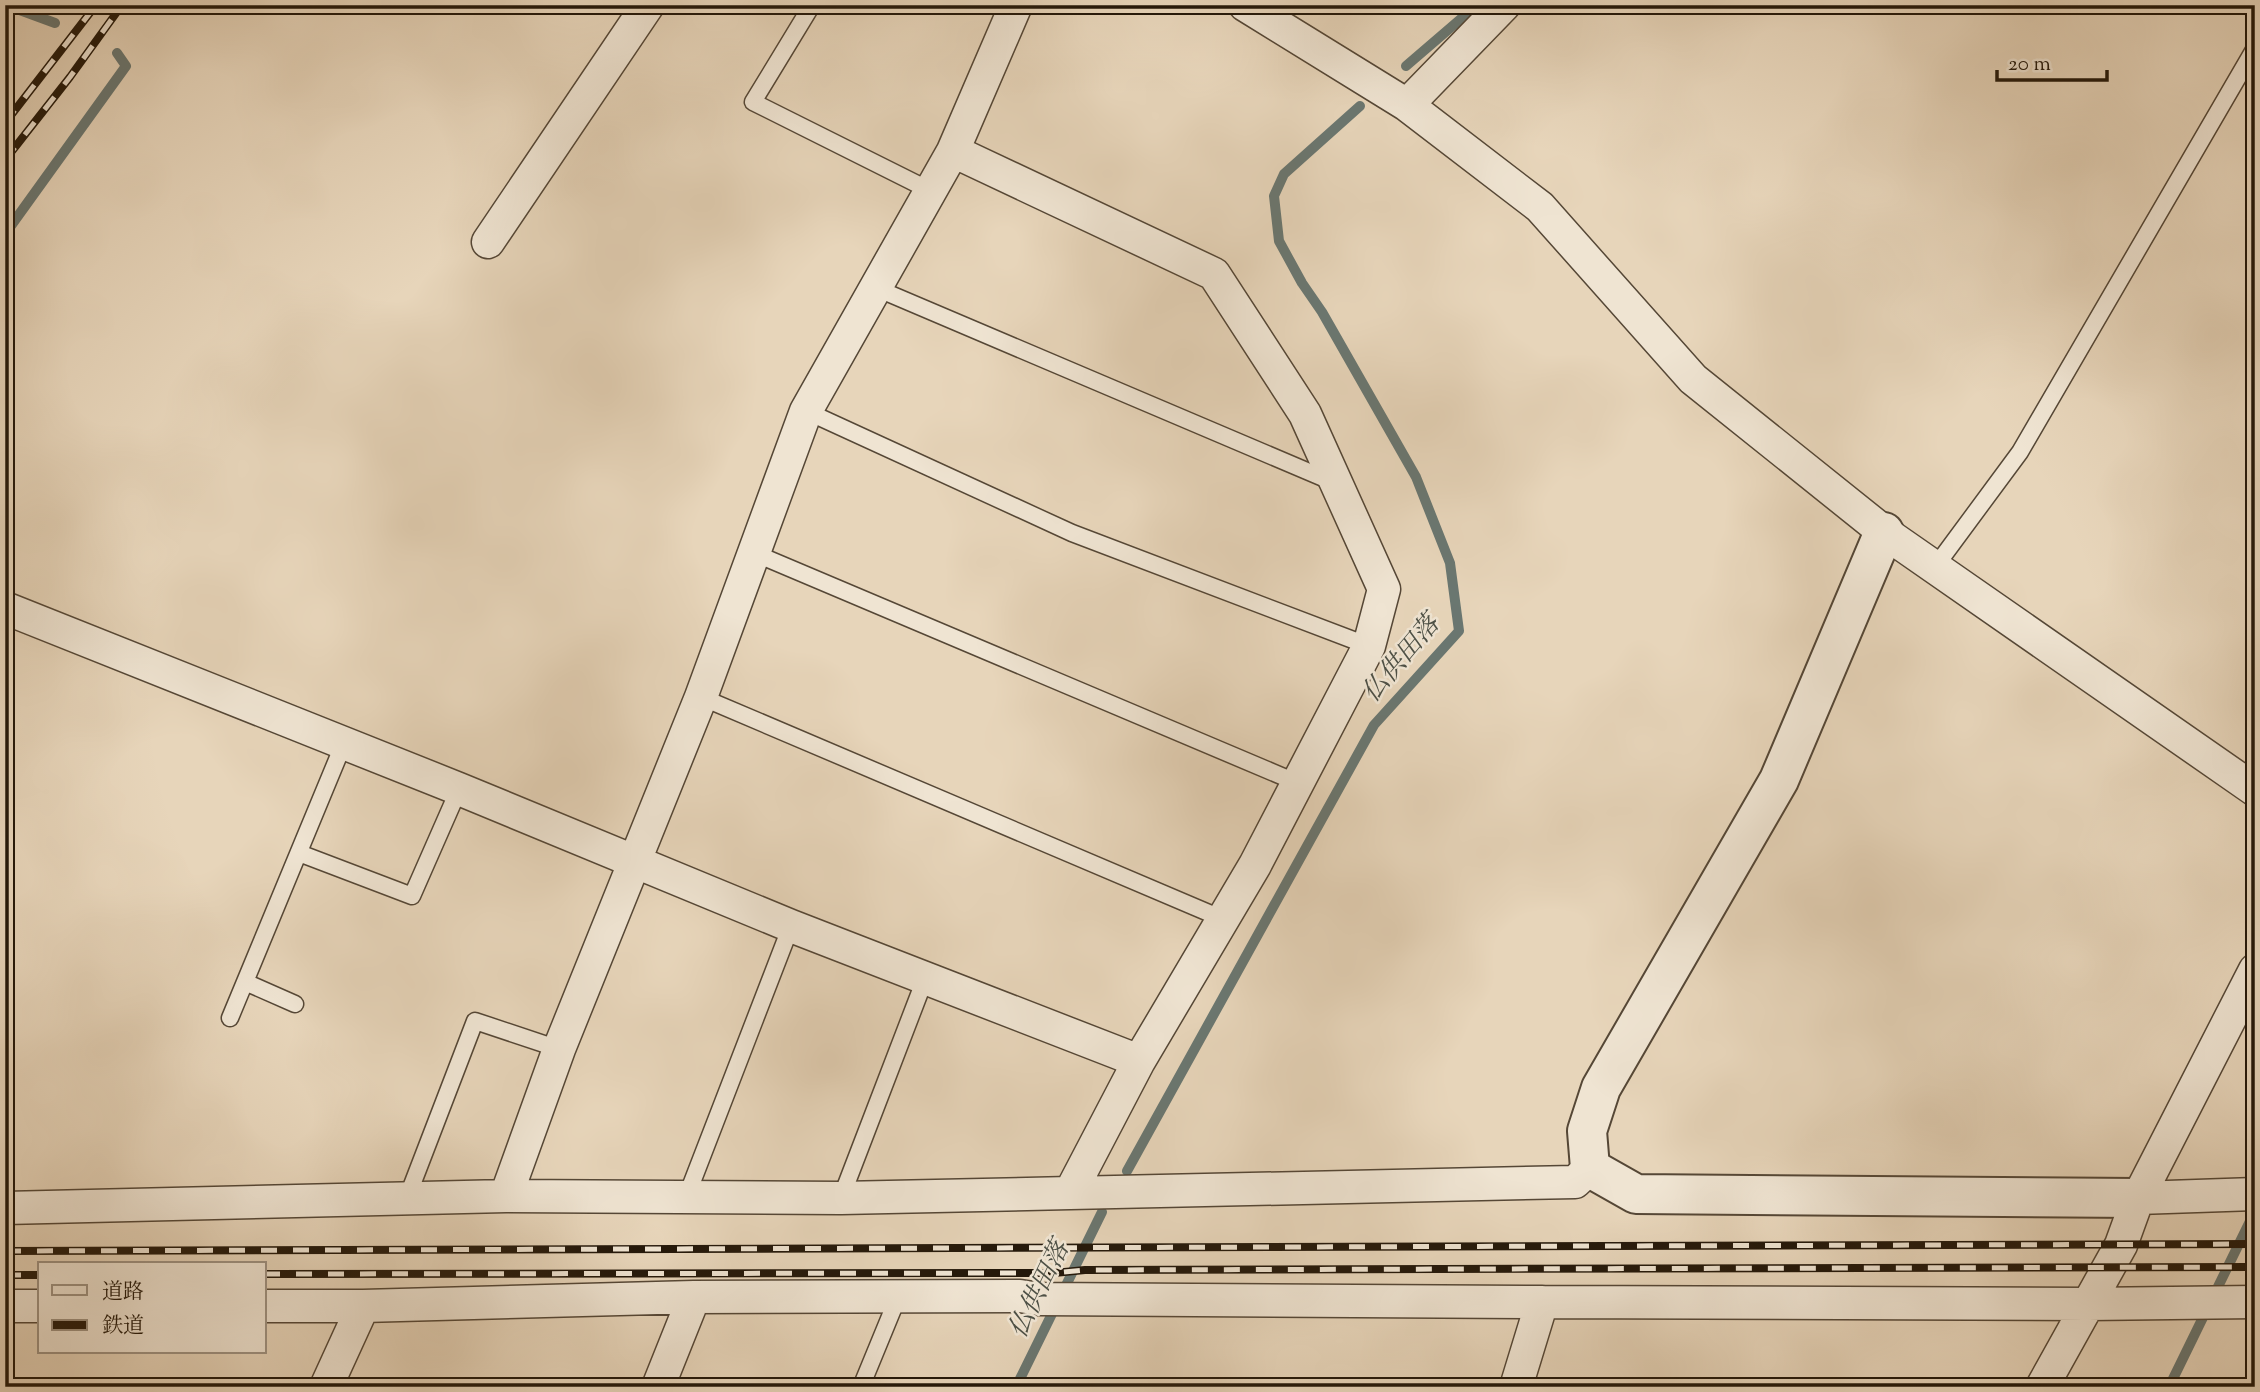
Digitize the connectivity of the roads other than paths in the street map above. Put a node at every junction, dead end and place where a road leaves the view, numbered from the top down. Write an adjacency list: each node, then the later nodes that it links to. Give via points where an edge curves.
1 (648, 5): 10 (street)
2 (812, 5): 9 (lane, via 753,102)
3 (1016, 5): 8 (street)
4 (1245, 5): 7 (street)
5 (1504, 5): 7 (street)
6 (2255, 48): 16 (lane, via 2020,452)
7 (1407, 104): 14 (street, via 1540,207 1693,379)
8 (953, 151): 9 (street); 13 (street, via 1214,274 1305,414)
9 (930, 191): 11 (street)
10 (488, 242)
11 (876, 288): 12 (street); 13 (lane)
12 (806, 411): 15 (street); 18 (lane, via 1072,533)
13 (1337, 484): 18 (street, via 1384,590)
14 (1884, 532): 16 (street); 35 (street, via 1779,779 1601,1088 1587,1131)
15 (754, 553): 19 (street); 21 (lane)
16 (1934, 567): 23 (street)
17 (5, 607): 20 (street)
18 (1369, 646): 21 (street)
19 (701, 697): 25 (street); 26 (lane)
20 (344, 743): 22 (street); 24 (lane)
21 (1298, 783): 26 (street)
22 (459, 789): 24 (lane, via 412,897); 25 (street)
23 (2255, 790)
24 (299, 853): 30 (lane)
25 (635, 861): 27 (street); 33 (street)
26 (1223, 919): 34 (street)
27 (791, 926): 29 (street); 40 (lane)
28 (2255, 970): 42 (street)
29 (925, 979): 34 (street); 41 (lane)
30 (245, 982): 31 (lane); 32 (lane)
31 (295, 1004)
32 (230, 1018)
33 (558, 1049): 38 (street); 39 (lane, via 475,1021)
34 (1139, 1061): 36 (street)
35 (1590, 1168): 36 (street, via 1574,1182); 42 (street, via 1636,1194)
36 (1070, 1193): 41 (street)
37 (2255, 1194): 42 (street)
38 (506, 1196): 39 (street); 40 (street)
39 (407, 1198): 43 (street)
40 (686, 1198): 41 (street)
41 (841, 1198)
42 (2138, 1198): 48 (street, via 2121,1245)
43 (5, 1208)
44 (694, 1297): 45 (street); 52 (street); 54 (street)
45 (898, 1297): 46 (street); 55 (lane)
46 (1542, 1302): 48 (street); 56 (street)
47 (2255, 1302): 48 (street)
48 (2088, 1304): 57 (street)
49 (5, 1306): 50 (street)
50 (38, 1306)
51 (266, 1306): 52 (street)
52 (363, 1306): 53 (street)
53 (326, 1387)
54 (658, 1387)
55 (861, 1387)
56 (1516, 1387)
57 (2042, 1387)

